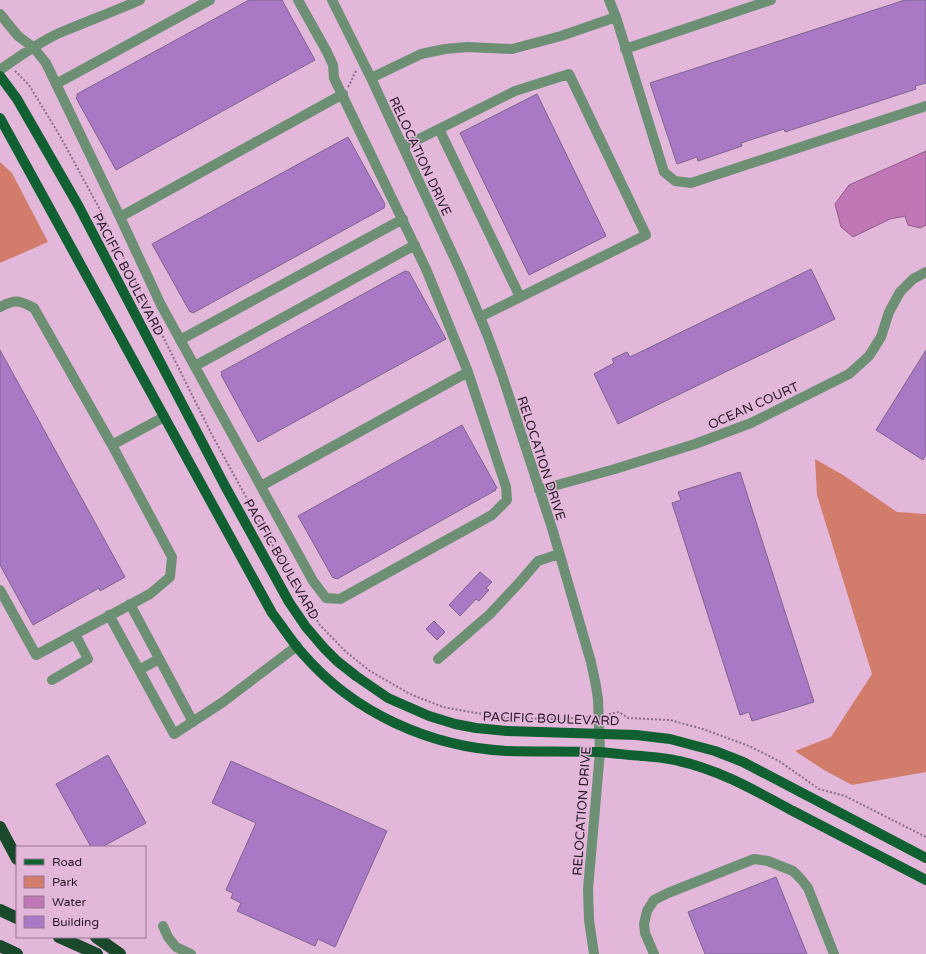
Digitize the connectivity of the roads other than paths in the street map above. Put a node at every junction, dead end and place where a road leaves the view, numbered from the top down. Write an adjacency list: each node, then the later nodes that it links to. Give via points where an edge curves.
1 (140, 0): 7 (street)
2 (210, 0): 15 (street)
3 (298, 0): 16 (street, via 333,64 334,78)
4 (332, 0): 14 (street, RELOCATION DRIVE)
5 (609, 0): 9 (street)
6 (771, 0): 11 (street)
7 (118, 5): 10 (street)
8 (0, 14): 10 (street, via 18,36)
9 (616, 17): 11 (street); 14 (street, via 512,49 467,47 421,54)
10 (34, 48): 12 (street); 15 (street, via 46,63)
11 (626, 49): 17 (street, via 664,172 675,181 691,183)
12 (0, 70)
13 (0, 76): 46 (main road, PACIFIC BOULEVARD, via 17,99 78,205 225,486 289,602 324,648 356,676 388,698 454,724 508,731)
14 (371, 78): 20 (street, RELOCATION DRIVE)
15 (56, 84): 21 (street)
16 (343, 94): 21 (street); 22 (street)
17 (926, 106)
18 (0, 118): 31 (main road)
19 (439, 129): 20 (street); 25 (street); 25 (street, via 515,91 569,74 646,235)
20 (403, 147): 27 (street, RELOCATION DRIVE)
21 (120, 216): 28 (street)
22 (403, 219): 23 (street); 28 (street)
23 (415, 245): 29 (street); 30 (street)
24 (926, 272): 34 (street, OCEAN COURT, via 913,279 900,292 889,312 881,337 869,356 849,374 751,423 695,444)
25 (520, 297): 27 (street)
26 (0, 307): 32 (street, via 16,301 34,308)
27 (480, 317): 34 (street, RELOCATION DRIVE, via 502,375)
28 (180, 340): 29 (street)
29 (195, 366): 33 (street)
30 (468, 372): 33 (street); 33 (street, via 506,487 507,500 492,515 437,546 340,599 326,598 313,581)
31 (164, 417): 32 (street); 40 (main road, via 272,613)
32 (112, 445): 37 (street, via 172,557 170,577 150,594)
33 (261, 486)
34 (539, 490): 35 (street, RELOCATION DRIVE)
35 (559, 554): 42 (street, via 538,561 490,614); 46 (street, RELOCATION DRIVE, via 596,686)
36 (0, 590): 39 (street, via 36,655)
37 (130, 604): 38 (street); 41 (street)
38 (109, 615): 39 (street); 43 (street)
39 (75, 634): 44 (street, via 88,659)
40 (297, 646): 45 (street); 47 (main road, via 322,673 352,698 388,720 444,742 505,751)
41 (159, 659): 43 (street); 45 (street)
42 (438, 659)
43 (139, 670): 45 (street, via 174,734)
44 (52, 680)
45 (193, 722)
46 (599, 733): 47 (street, RELOCATION DRIVE); 50 (main road, PACIFIC BOULEVARD, via 670,739 715,751 743,762)
47 (600, 752): 51 (main road, via 678,760 706,768 742,784); 62 (street, RELOCATION DRIVE, via 588,889)
48 (0, 826): 49 (highway)
49 (16, 857)
50 (926, 858)
51 (926, 880)
52 (0, 910): 53 (highway)
53 (16, 918)
54 (163, 926): 61 (street, via 176,947)
55 (61, 938): 59 (highway)
56 (97, 938): 60 (highway)
57 (0, 946): 58 (highway)
58 (17, 954)
59 (96, 954)
60 (120, 954)
61 (191, 954)
62 (594, 954)
63 (654, 954): 64 (street, via 644,924 654,900 754,860 768,861 793,871 801,879 808,888)
64 (834, 954)

